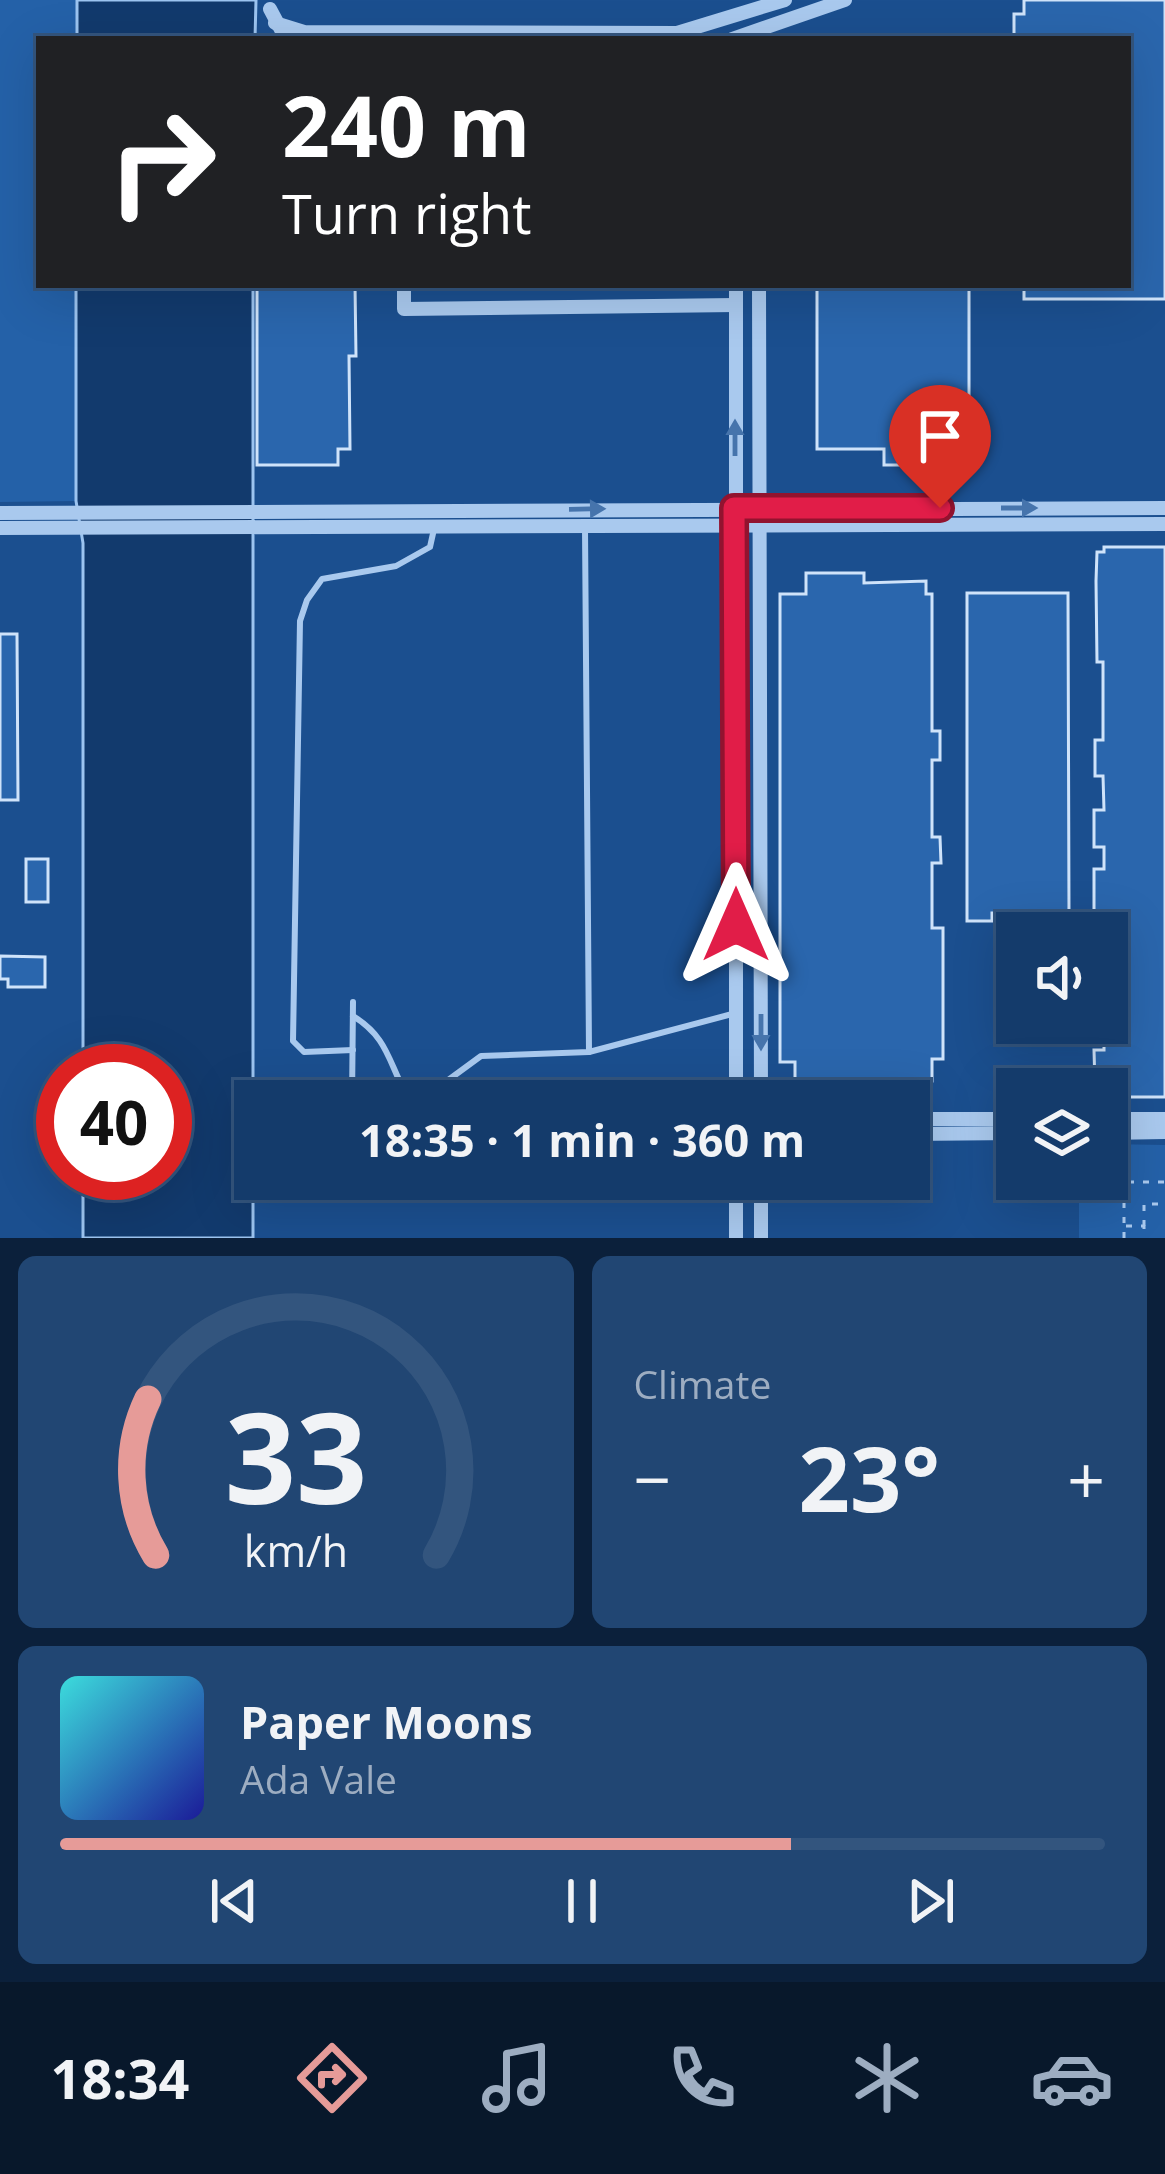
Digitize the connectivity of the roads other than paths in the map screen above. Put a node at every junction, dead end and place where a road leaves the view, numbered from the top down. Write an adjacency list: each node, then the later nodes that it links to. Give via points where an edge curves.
1 (785, 0): 3 (street)
2 (845, 0): 5 (street)
3 (747, 6): 5 (street); 6 (street, via 676,33); 7 (street)
4 (272, 11): 6 (street, via 304,32)
5 (757, 35)
6 (405, 36)
7 (736, 36)
8 (404, 288): 11 (street, via 404,308)
9 (736, 288): 11 (street)
10 (759, 288): 13 (street)
11 (736, 305): 12 (street, one-way to 11)
12 (734, 508): 13 (street); 16 (street, one-way to 12); 20 (street)
13 (760, 508): 14 (street, one-way to 14); 21 (street)
14 (1165, 508)
15 (0, 513): 17 (street)
16 (261, 519): 17 (street); 22 (street)
17 (65, 520): 23 (street)
18 (1165, 524): 21 (street)
19 (585, 525): 20 (street); 22 (street); 28 (lane)
20 (734, 525): 21 (street); 25 (street)
21 (760, 525): 31 (street, one-way to 31)
22 (434, 526): 27 (lane, via 430,547 396,566 322,579 300,621 293,1041 304,1052)
23 (0, 528)
24 (353, 1002): 26 (lane)
25 (736, 1013): 28 (lane); 30 (street)
26 (353, 1016): 27 (lane); 28 (lane, via 392,1056 400,1082 425,1097 481,1056)
27 (352, 1050): 29 (lane)
28 (589, 1052)
29 (352, 1080)
30 (736, 1080)
31 (761, 1080)
32 (930, 1119): 33 (street)
33 (996, 1119)
34 (1128, 1119): 35 (street)
35 (1165, 1119)
36 (1165, 1132): 38 (street)
37 (996, 1133): 39 (street)
38 (1128, 1133)
39 (930, 1134)
40 (736, 1200): 42 (street)
41 (761, 1200): 43 (street)
42 (736, 1238)
43 (761, 1238)

